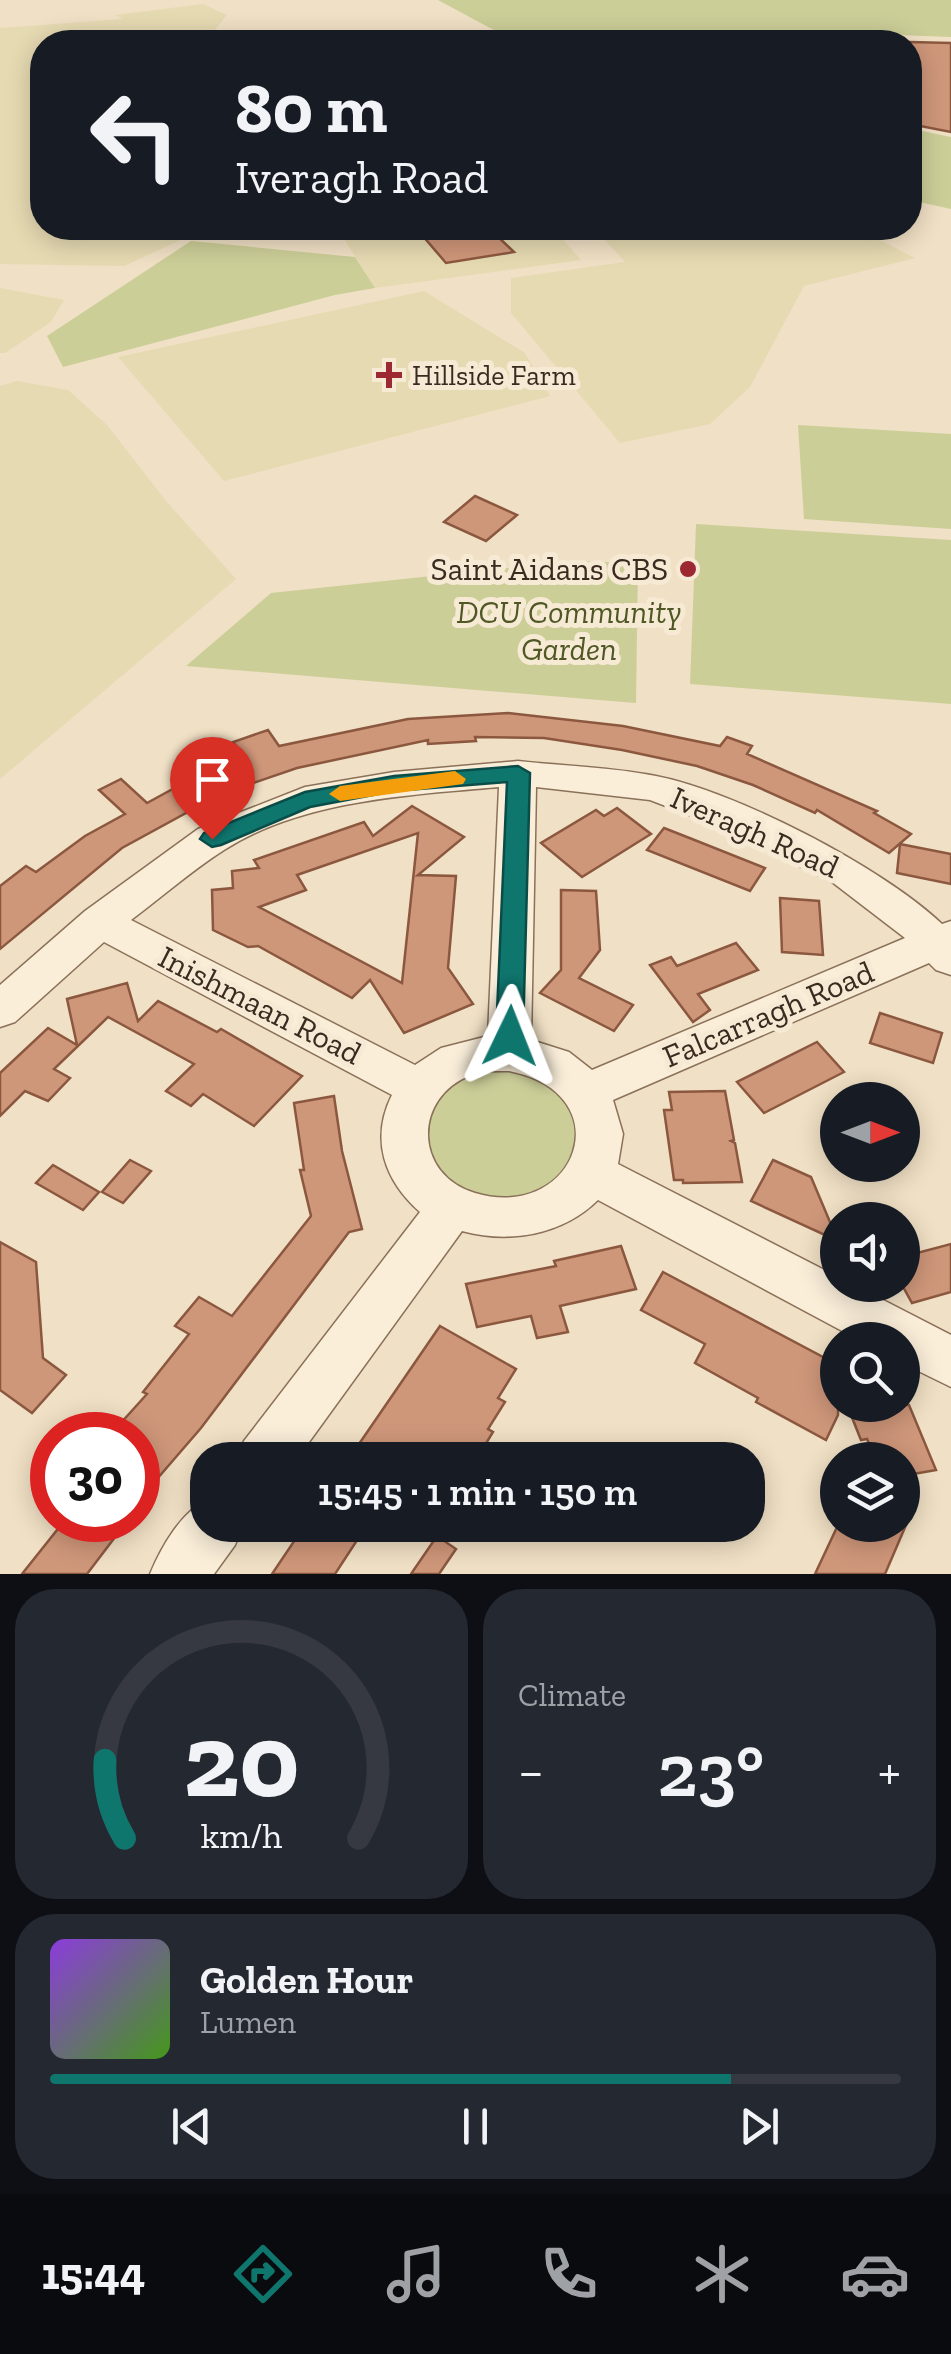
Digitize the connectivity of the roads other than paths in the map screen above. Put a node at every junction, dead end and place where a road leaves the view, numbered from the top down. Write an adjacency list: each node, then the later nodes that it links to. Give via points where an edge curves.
1 (518, 773): 2 (street, Iveragh Road, via 305,800 212,839); 3 (street, Iveragh Road, via 655,788 727,815 846,872); 5 (street)
2 (100, 922): 4 (street, Iveragh Road); 6 (street, Inishmaan Road)
3 (946, 946): 7 (street, Falcarragh Road)
4 (0, 1010)
5 (509, 1052): 6 (street, via 459,1060); 7 (street, via 566,1072)
6 (420, 1088): 9 (street, via 406,1112 402,1138 409,1165 426,1189)
7 (586, 1092): 8 (street, via 599,1118 601,1146)
8 (592, 1174): 9 (street, via 546,1210 515,1218); 10 (street)
9 (452, 1207): 11 (street)
10 (951, 1362)
11 (277, 1442)
12 (202, 1542): 13 (street)
13 (178, 1574)

